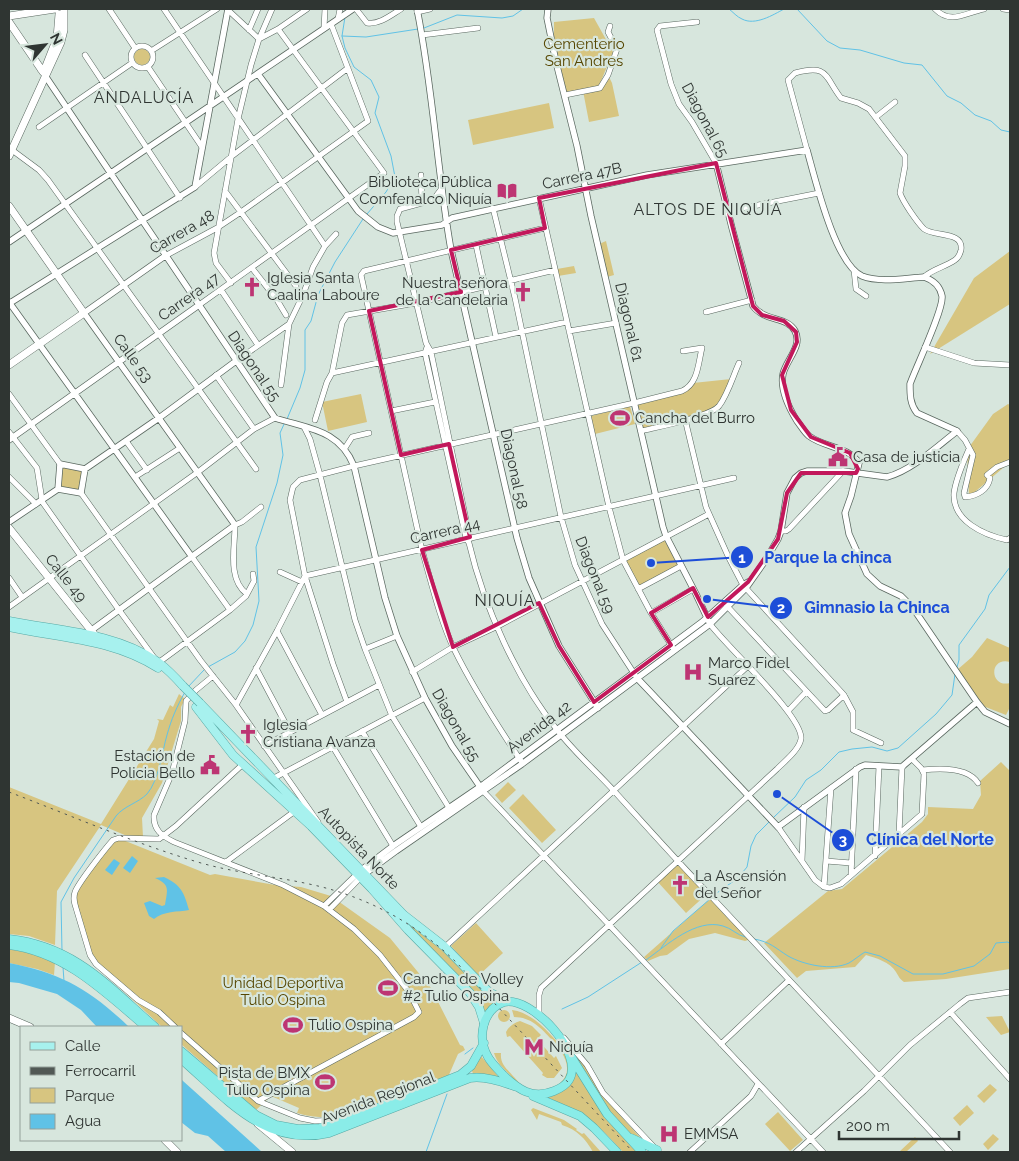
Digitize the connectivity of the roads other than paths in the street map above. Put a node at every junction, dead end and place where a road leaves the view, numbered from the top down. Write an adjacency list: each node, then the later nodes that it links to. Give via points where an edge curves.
1 (55, 9): 22 (main road)
2 (59, 9): 43 (main road, via 60,28 46,66)
3 (64, 9): 45 (main road, via 63,37)
4 (109, 9): 35 (street)
5 (164, 9): 33 (street)
6 (217, 9): 33 (street)
7 (228, 9): 31 (street); 48 (street)
8 (258, 9): 31 (street)
9 (272, 9): 34 (street)
10 (307, 9): 30 (street)
11 (325, 9): 28 (street)
12 (340, 9): 23 (street)
13 (401, 9): 19 (street, via 376,23 367,23)
14 (430, 9): 20 (street)
15 (548, 9): 50 (street, Diagonal 61, via 547,18)
16 (935, 9): 17 (street, via 948,18)
17 (984, 9)
18 (1003, 9): 21 (street)
19 (353, 10): 23 (street)
20 (417, 10): 32 (street, Diagonal 58)
21 (1010, 10)
22 (9, 16)
23 (340, 18): 26 (street)
24 (9, 22): 43 (main road)
25 (697, 22): 68 (street, Diagonal 65, via 660,26 657,30 679,104)
26 (331, 24): 28 (street); 42 (street)
27 (610, 26): 50 (street, via 608,32 617,49 600,88)
28 (324, 28): 36 (street)
29 (478, 28): 32 (street)
30 (278, 29): 34 (street); 36 (street)
31 (249, 30): 34 (street)
32 (422, 31): 73 (street, Diagonal 58)
33 (180, 33): 37 (street); 48 (street)
34 (258, 39): 40 (street)
35 (135, 48): 37 (street, via 142,46); 39 (street, via 131,53)
36 (293, 49): 44 (street); 49 (street)
37 (151, 51): 41 (street, via 153,58)
38 (85, 55): 47 (street)
39 (132, 63): 41 (street, via 137,68); 47 (street)
40 (251, 65): 44 (street); 46 (street)
41 (148, 67): 58 (street)
42 (348, 68): 49 (street); 60 (street, Carrera 48, via 368,121)
43 (41, 69): 45 (main road)
44 (258, 74): 46 (street); 55 (street)
45 (46, 76): 54 (street, Diagonal 55); 65 (main road)
46 (247, 81): 51 (street); 57 (street)
47 (103, 83): 54 (street); 63 (street)
48 (214, 83): 51 (street); 53 (street)
49 (322, 88): 55 (street); 60 (street)
50 (565, 95): 74 (street, Diagonal 61)
51 (223, 97): 53 (street); 57 (street)
52 (896, 102): 56 (street)
53 (209, 107): 58 (street); 62 (street)
54 (67, 108): 59 (street); 69 (street, Diagonal 55)
55 (288, 115): 61 (street); 67 (street)
56 (876, 117): 64 (street, via 865,106 841,98 822,72 810,70 792,74 788,80 789,88); 107 (street, via 905,156 902,199 926,230 955,237 960,244 961,251 955,260)
57 (238, 119): 61 (street); 66 (street)
58 (186, 123): 62 (street); 63 (street)
59 (39, 127)
60 (354, 132): 67 (street, Carrera 48); 78 (street, Carrera 47, via 384,173)
61 (253, 140): 66 (street); 71 (street)
62 (202, 147): 72 (street)
63 (147, 148): 69 (street); 77 (street)
64 (807, 150): 68 (street, Carrera 47B); 76 (street)
65 (10, 153): 81 (street, via 44,175)
66 (232, 156): 72 (street); 75 (street)
67 (319, 158): 71 (street, Carrera 48); 78 (street)
68 (716, 164): 74 (street, Carrera 47B); 84 (street, Diagonal 65)
69 (110, 173): 81 (street); 86 (street, Diagonal 55)
70 (421, 175): 80 (street)
71 (282, 184): 85 (street, Carrera 48); 88 (street)
72 (195, 187): 77 (street)
73 (442, 188): 80 (street, via 435,199); 87 (street, Diagonal 58)
74 (585, 189): 79 (street, Carrera 47B); 125 (street, Diagonal 61)
75 (225, 190): 85 (street); 89 (street)
76 (819, 193): 84 (street); 105 (street, via 838,244)
77 (180, 198): 86 (street)
78 (349, 198): 88 (street, Carrera 47); 93 (street, via 368,220 386,231)
79 (539, 198): 83 (street, Carrera 47B); 90 (street)
80 (422, 203): 93 (street, via 402,207 398,212)
81 (65, 204): 91 (street); 98 (street)
82 (9, 206): 91 (main road, Calle 53)
83 (493, 208): 87 (street, Carrera 47B); 94 (street, Diagonal 59)
84 (728, 211): 116 (street, Diagonal 65)
85 (241, 212): 89 (street, Carrera 48); 100 (street)
86 (141, 220): 98 (street); 101 (street, Diagonal 55)
87 (446, 221): 93 (street, Carrera 47B, via 442,225); 99 (street, Diagonal 58)
88 (311, 226): 97 (street); 100 (street, Carrera 47)
89 (217, 228): 101 (street, Carrera 48); 109 (street, via 214,257)
90 (545, 228): 94 (street); 104 (street)
91 (26, 230): 95 (street); 106 (main road, Calle 53)
92 (336, 234): 97 (street)
93 (399, 234): 102 (street)
94 (500, 240): 96 (street); 108 (street, Diagonal 59)
95 (9, 242)
96 (476, 245): 99 (street); 112 (street)
97 (325, 246): 126 (street)
98 (97, 248): 106 (street); 110 (street)
99 (451, 250): 102 (street); 114 (street, Diagonal 58)
100 (272, 254): 103 (street, Carrera 47); 111 (street)
101 (165, 256): 110 (street, Carrera 48); 119 (street, Diagonal 55)
102 (406, 261): 118 (street); 120 (street, via 360,274)
103 (252, 268): 109 (street, Carrera 47); 123 (street)
104 (555, 270): 108 (street); 124 (street)
105 (854, 270): 107 (street, via 875,279); 115 (street, via 856,289)
106 (57, 274): 117 (street); 122 (main road, Calle 53)
107 (924, 277): 134 (street, via 937,285 942,295)
108 (511, 280): 112 (street); 127 (street, Diagonal 59)
109 (231, 283): 113 (street, Carrera 47)
110 (123, 285): 122 (street, Carrera 48); 129 (street)
111 (296, 286)
112 (486, 287): 114 (street); 130 (street)
113 (221, 290): 119 (street, Carrera 47); 132 (street)
114 (461, 292): 118 (street); 131 (street, Diagonal 58)
115 (866, 296)
116 (752, 300): 121 (street); 182 (street, Diagonal 65, via 762,315 784,321 796,332 797,342 784,368 782,381 787,401 797,420 811,437 850,453 858,463)
117 (9, 302): 133 (street)
118 (416, 303): 120 (street); 136 (street)
119 (199, 306): 129 (street, Carrera 47); 137 (street, Diagonal 55)
120 (369, 311): 139 (street); 143 (street, via 347,315 344,319)
121 (706, 312)
122 (84, 313): 133 (main road, Carrera 48); 138 (street, Calle 53)
123 (286, 315)
124 (567, 322): 127 (street); 128 (street)
125 (616, 323): 128 (street); 150 (street, Diagonal 61)
126 (289, 324): 132 (street); 145 (street)
127 (522, 331): 130 (street); 158 (street, Diagonal 59)
128 (569, 331): 152 (street)
129 (158, 334): 138 (street, Carrera 47); 146 (street)
130 (496, 337): 131 (street)
131 (473, 343): 136 (street); 164 (street, Diagonal 58)
132 (258, 345): 137 (street)
133 (39, 346): 141 (main road, Carrera 48); 148 (street)
134 (925, 346): 142 (street, via 974,363); 162 (street, via 910,384 913,408 922,416)
135 (683, 351): 150 (street, via 702,348 689,388)
136 (428, 352): 139 (street); 149 (street); 168 (street)
137 (236, 360): 144 (street); 154 (street, Diagonal 55)
138 (119, 362): 148 (street, Carrera 47); 153 (street, Calle 53)
139 (381, 362): 143 (street); 151 (street)
140 (739, 363): 156 (street, via 717,408)
141 (9, 365)
142 (1010, 365)
143 (332, 373): 155 (street)
144 (216, 375): 146 (street); 160 (street)
145 (281, 386)
146 (198, 388): 153 (street); 167 (street)
147 (9, 394): 157 (street)
148 (75, 394): 157 (street, Carrera 47); 172 (street)
149 (435, 402): 151 (street); 168 (street)
150 (634, 403): 152 (street); 161 (street, Diagonal 61)
151 (391, 411): 173 (street)
152 (588, 414): 158 (street); 194 (street)
153 (159, 418): 166 (street); 169 (street, Calle 53)
154 (276, 419): 159 (street, Diagonal 55); 160 (street)
155 (315, 420)
156 (685, 420): 161 (street); 187 (street)
157 (31, 424): 165 (street, Carrera 47); 175 (street)
158 (541, 424): 164 (street); 196 (street, Diagonal 59)
159 (302, 427): 170 (street, Diagonal 55, via 329,436); 183 (street, via 310,440)
160 (254, 429): 167 (street)
161 (640, 431): 190 (street, Diagonal 61)
162 (957, 431): 171 (street); 182 (street, Avenida 42, via 896,475)
163 (369, 434): 170 (street, via 352,437)
164 (494, 434): 168 (street); 199 (street, Diagonal 58)
165 (10, 436): 191 (street, via 38,468)
166 (126, 441): 172 (street); 179 (street)
167 (238, 443): 178 (street); 181 (street)
168 (446, 444): 173 (street); 204 (street)
169 (180, 448): 179 (street); 181 (street, Calle 53)
170 (345, 448): 176 (street, Diagonal 55)
171 (968, 448): 174 (street, via 972,455 965,497 985,489 989,484 987,475 990,471); 205 (street, via 956,483 957,508 969,524 987,534)
172 (115, 449): 177 (street); 184 (street)
173 (401, 455): 176 (street); 206 (street)
174 (1010, 462)
175 (60, 464): 177 (street); 188 (street)
176 (354, 466): 183 (street); 209 (street, Diagonal 55)
177 (84, 469): 189 (street)
178 (256, 469)
179 (147, 470): 184 (street)
180 (843, 471): 182 (street, Avenida 42); 201 (street, via 789,529); 201 (street, Avenida 42, via 807,470 795,478 786,493)
181 (198, 472): 192 (street); 198 (street, Calle 53)
182 (856, 473): 259 (street, via 844,513 849,534 867,574 913,608)
183 (320, 475): 212 (street); 215 (street, via 300,480 293,486 290,500)
184 (135, 477): 192 (street)
185 (9, 478): 191 (street)
186 (734, 478): 187 (street, Carrera 44)
187 (700, 486): 190 (street, Carrera 44); 195 (street)
188 (58, 489): 189 (street); 191 (street)
189 (81, 494): 202 (street)
190 (656, 497): 194 (street, Carrera 44); 203 (street, Diagonal 61)
191 (40, 502): 197 (street); 207 (street)
192 (154, 504): 202 (street); 208 (street)
193 (261, 507): 198 (street)
194 (609, 507): 196 (street, Carrera 44); 210 (street)
195 (709, 514): 203 (street); 220 (street, via 728,556)
196 (561, 517): 199 (street, Carrera 44); 218 (street, Diagonal 59)
197 (9, 522)
198 (235, 525): 208 (street); 224 (street, via 234,575)
199 (514, 527): 204 (street, Carrera 44); 226 (street, Diagonal 58)
200 (9, 528): 217 (main road, Calle 49)
201 (781, 531): 220 (street, Avenida 42, via 765,561)
202 (111, 534): 207 (street); 221 (street)
203 (666, 536): 210 (street); 211 (street, Diagonal 61)
204 (468, 539): 206 (street, Carrera 44); 235 (street)
205 (1009, 539)
206 (422, 550): 209 (street, Carrera 44); 242 (street)
207 (81, 556): 217 (street); 229 (street)
208 (192, 557): 221 (street); 230 (street)
209 (375, 559): 212 (street, Carrera 44); 239 (street, Diagonal 55)
210 (623, 560): 218 (street); 222 (street)
211 (681, 566): 222 (street); 223 (street, Diagonal 61)
212 (342, 567): 215 (street, Carrera 44); 244 (street)
213 (280, 572): 219 (street)
214 (253, 574): 224 (street, via 254,581)
215 (305, 576): 219 (street); 257 (street)
216 (9, 578): 225 (street)
217 (49, 578): 225 (street); 238 (main road, Calle 49)
218 (582, 581): 226 (street); 249 (street, Diagonal 59, via 602,624)
219 (302, 582): 237 (street)
220 (746, 585): 227 (street, Avenida 42); 255 (street)
221 (149, 588): 229 (street); 240 (street)
222 (638, 589): 231 (street)
223 (693, 589): 231 (street); 232 (street, Diagonal 61)
224 (247, 594): 230 (street)
225 (22, 597): 228 (street)
226 (539, 603): 235 (street); 258 (street, Diagonal 58, via 559,646)
227 (725, 605): 232 (street, Avenida 42); 234 (street, Avenida 42); 254 (street)
228 (9, 607)
229 (119, 610): 238 (street); 245 (street)
230 (230, 610): 240 (street)
231 (650, 613): 243 (street)
232 (708, 617): 234 (street, Diagonal 61); 243 (street, Avenida 42)
233 (9, 621): 238 (main road)
234 (710, 624): 243 (street, Avenida 42); 246 (street)
235 (498, 626): 242 (street); 268 (street, via 523,679)
236 (9, 627): 238 (main road)
237 (277, 631): 247 (street); 264 (street)
238 (88, 635): 241 (main road); 241 (main road, Calle 49); 245 (main road, via 119,644)
239 (397, 636): 244 (street); 248 (street, Diagonal 55)
240 (187, 642): 245 (street); 250 (street)
241 (102, 644): 253 (main road, via 154,666)
242 (453, 647): 248 (street); 276 (street, via 491,717)
243 (673, 648): 249 (street, Avenida 42); 251 (street, Avenida 42)
244 (365, 650): 252 (street)
245 (158, 662): 253 (main road)
246 (748, 666): 263 (street); 267 (street)
247 (256, 668): 260 (street); 270 (street)
248 (412, 672): 256 (street, Diagonal 55)
249 (633, 672): 251 (street, Diagonal 59); 258 (street, Avenida 42)
250 (213, 676): 260 (street); 297 (street, via 186,701 185,721 172,773 154,817 158,832)
251 (638, 678): 262 (street, Avenida 42); 267 (street, Diagonal 59)
252 (379, 685): 257 (street); 265 (street)
253 (182, 688): 261 (main road, bridge)
254 (806, 692): 255 (street, via 825,711); 263 (street)
255 (844, 695): 272 (street, via 853,712 852,729)
256 (425, 698): 265 (street); 286 (street, Diagonal 55)
257 (347, 702): 264 (street)
258 (594, 702): 262 (street, Diagonal 58); 268 (street, Avenida 42)
259 (977, 702): 266 (street, via 986,712); 275 (street)
260 (236, 704): 273 (street)
261 (198, 705): 277 (main road, Autopista Norte); 283 (main road, Autopista Norte)
262 (598, 708): 271 (street, Avenida 42)
263 (788, 710): 288 (street, via 799,728 800,744)
264 (322, 715): 270 (street)
265 (392, 716): 269 (street); 291 (street)
266 (1010, 724)
267 (683, 727): 287 (street); 288 (street, Diagonal 59)
268 (556, 729): 271 (street); 276 (street, Avenida 42)
269 (362, 731): 274 (street); 294 (street)
270 (290, 732): 273 (street)
271 (561, 735): 276 (street, Avenida 42); 287 (street)
272 (881, 743)
273 (264, 746): 282 (street)
274 (333, 746): 282 (street); 299 (street)
275 (912, 759): 279 (street); 281 (street)
276 (520, 761): 286 (street, Avenida 42)
277 (242, 765): 290 (main road, Autopista Norte); 293 (street)
278 (879, 766): 279 (street); 280 (street, via 865,765); 301 (street)
279 (902, 767): 296 (street)
280 (856, 770): 285 (street); 306 (street)
281 (922, 770): 284 (street, via 960,772); 296 (street, via 922,814)
282 (284, 773): 283 (street); 295 (street)
283 (271, 779): 295 (main road, Autopista Norte)
284 (978, 783)
285 (831, 788): 289 (street); 304 (street)
286 (481, 789): 291 (street, Avenida 42); 300 (street)
287 (614, 790): 300 (street); 302 (street)
288 (749, 794): 292 (street, Diagonal 59); 302 (street)
289 (804, 807): 292 (street); 303 (street)
290 (295, 811): 305 (street); 307 (main road, Autopista Norte)
291 (451, 811): 294 (street, Avenida 42); 307 (street, Avenida 42)
292 (773, 823): 303 (street, Diagonal 59)
293 (176, 826): 297 (street); 298 (street)
294 (421, 827): 299 (street, Avenida 42)
295 (322, 830): 307 (main road, Autopista Norte)
296 (899, 834): 301 (street)
297 (164, 836): 298 (street); 328 (street, via 156,840 113,840 76,891 74,900 90,955 96,964)
298 (174, 842): 305 (street)
299 (393, 846): 307 (street, Avenida 42)
300 (544, 856): 311 (street); 314 (street)
301 (875, 856): 308 (street)
302 (676, 861): 311 (street); 318 (street)
303 (802, 861): 309 (street, Diagonal 59)
304 (826, 861): 306 (street); 309 (street)
305 (226, 862): 310 (street, via 284,885)
306 (851, 863): 308 (street)
307 (361, 874): 310 (street, Avenida 42); 314 (main road, Autopista Norte, via 406,918); 317 (main road, Autopista Norte, via 412,935)
308 (851, 875): 309 (street, via 836,886)
309 (824, 887)
310 (326, 908): 342 (street, via 380,955 414,1000 418,1014)
311 (609, 923): 322 (street, via 541,988 538,995); 331 (street)
312 (9, 939): 315 (highway, via 31,942)
313 (9, 946): 315 (highway)
314 (445, 948): 316 (main road, Autopista Norte)
315 (56, 955): 326 (highway, via 94,982); 327 (highway, via 69,956 94,974)
316 (462, 964): 317 (main road, via 455,967); 320 (main road, Autopista Norte, via 485,989)
317 (452, 974): 324 (main road, Autopista Norte, via 476,1002)
318 (789, 980): 331 (street); 335 (street)
319 (1010, 992): 321 (street, via 968,998)
320 (508, 1002): 322 (highway, via 524,1005); 324 (highway, via 490,1010)
321 (950, 1012): 335 (street); 336 (street)
322 (541, 1017): 333 (highway); 348 (street, via 560,1033 587,1065 603,1093)
323 (9, 1018): 325 (main road)
324 (484, 1023): 330 (highway)
325 (28, 1026)
326 (145, 1026)
327 (154, 1026)
328 (174, 1026)
329 (182, 1034): 342 (street)
330 (484, 1043): 338 (highway, via 491,1062); 343 (highway, Avenida Regional, via 473,1063 460,1074)
331 (720, 1044): 337 (street)
332 (182, 1052): 343 (highway, Avenida Regional, via 245,1107 276,1125 320,1128)
333 (568, 1053): 340 (highway, via 572,1068 566,1083 545,1094); 345 (highway, via 600,1104)
334 (182, 1060): 344 (highway, Avenida Regional)
335 (879, 1076): 346 (street); 356 (street)
336 (1010, 1080)
337 (758, 1084): 339 (street); 341 (street)
338 (517, 1087): 340 (highway); 344 (highway, Avenida Regional, via 493,1079 470,1078 320,1135 287,1134)
339 (765, 1091): 341 (street); 346 (street)
340 (526, 1093): 351 (highway, via 580,1116)
341 (751, 1096): 353 (street)
342 (258, 1100): 343 (street, via 308,1120 330,1121)
343 (360, 1115)
344 (254, 1120): 350 (main road)
345 (628, 1136): 348 (highway); 352 (highway)
346 (810, 1140): 354 (street); 355 (street)
347 (166, 1141): 349 (main road)
348 (658, 1151)
349 (177, 1152)
350 (292, 1152)
351 (616, 1152)
352 (642, 1152)
353 (690, 1152)
354 (796, 1152)
355 (823, 1152)
356 (950, 1152)

